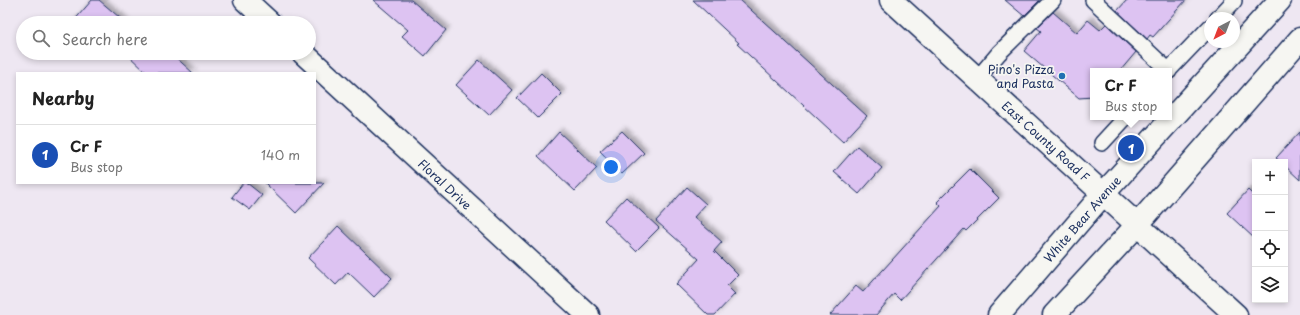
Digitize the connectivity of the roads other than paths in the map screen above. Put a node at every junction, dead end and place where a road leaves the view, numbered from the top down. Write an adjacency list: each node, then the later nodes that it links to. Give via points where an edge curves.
1 (245, 0): 8 (street)
2 (892, 0): 14 (street, East County Road F)
3 (1053, 0): 14 (lane, via 999,53)
4 (1093, 0): 12 (lane)
5 (1280, 0): 15 (street, White Bear Avenue)
6 (1234, 2): 7 (lane)
7 (1224, 12)
8 (262, 16)
9 (1204, 32): 13 (lane)
10 (1300, 39): 20 (street)
11 (311, 60): 21 (street, Floral Drive)
12 (1165, 68)
13 (1171, 68)
14 (977, 79): 19 (street, East County Road F)
15 (1172, 118)
16 (1123, 120): 18 (lane)
17 (1171, 120): 19 (street, White Bear Avenue)
18 (1102, 143)
19 (1104, 193): 20 (street, East County Road F); 22 (street, White Bear Avenue)
20 (1138, 224): 23 (street); 24 (street, East County Road F)
21 (588, 315)
22 (999, 315)
23 (1054, 315)
24 (1236, 315)

